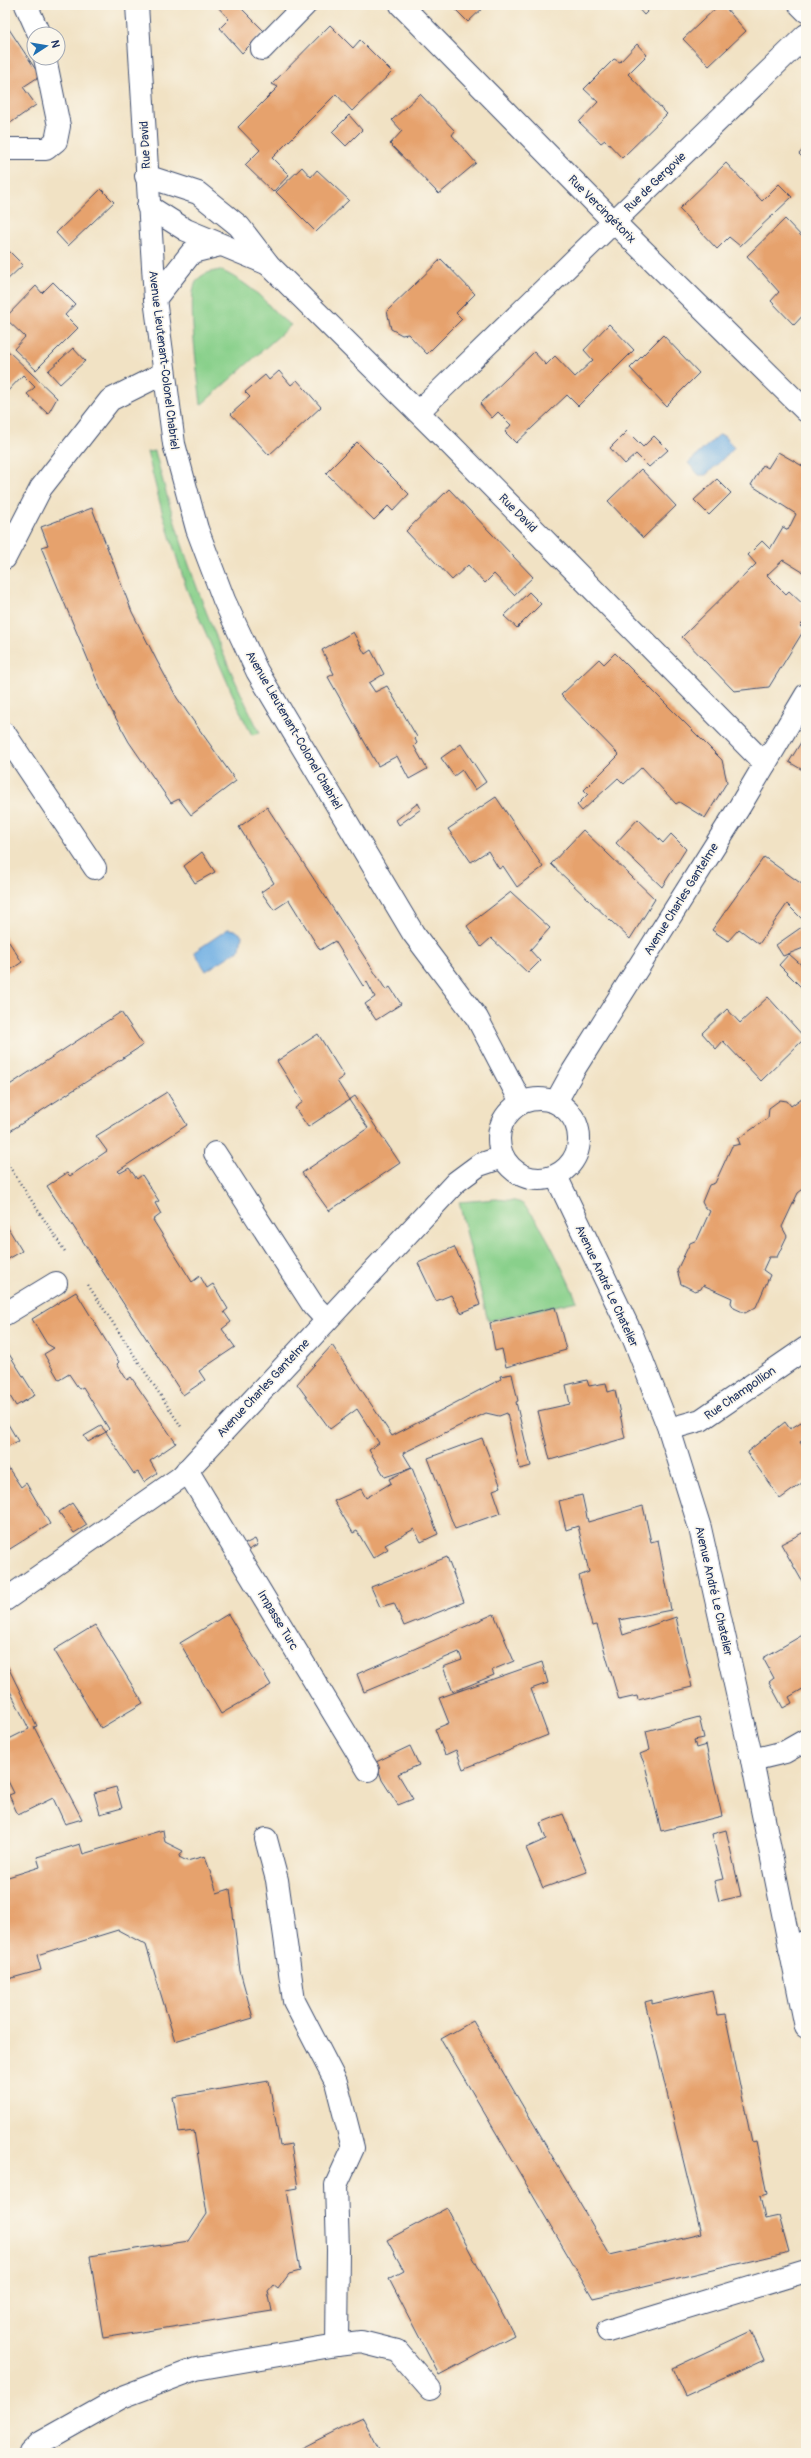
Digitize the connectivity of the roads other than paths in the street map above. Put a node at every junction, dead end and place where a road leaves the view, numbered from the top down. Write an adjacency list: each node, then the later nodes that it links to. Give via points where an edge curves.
1 (26, 5): 7 (street)
2 (137, 5): 12 (street, Rue David)
3 (305, 5): 9 (street)
4 (401, 5): 14 (street, Rue Vercingétorix)
5 (800, 5): 6 (street)
6 (806, 11)
7 (35, 26)
8 (806, 35): 14 (street, Rue de Gergovie)
9 (262, 48)
10 (47, 66): 11 (street, via 59,126 56,141 46,149)
11 (5, 149)
12 (146, 176): 13 (street, Avenue Lieutenant-Colonel Chabriel); 16 (street, Rue David, via 198,193 239,226)
13 (148, 206): 15 (street, Rue David, via 186,230); 17 (street, Avenue Lieutenant-Colonel Chabriel)
14 (614, 222): 19 (street, Rue Vercingétorix); 20 (street, Rue de Gergovie)
15 (220, 245): 16 (street, Rue David); 17 (street, via 192,252)
16 (269, 265): 20 (street, Rue David)
17 (155, 299): 18 (street, Avenue Lieutenant-Colonel Chabriel)
18 (164, 373): 21 (street, via 110,400 41,488); 26 (street, Avenue Lieutenant-Colonel Chabriel, via 174,444 197,529 224,600 257,671 414,933 477,1018)
19 (806, 411)
20 (418, 412): 24 (street, Rue David)
21 (5, 558)
22 (806, 695): 24 (street, Avenue Charles Gantelme)
23 (5, 734): 25 (street)
24 (765, 764): 27 (street, Avenue Charles Gantelme)
25 (95, 868)
26 (521, 1102): 27 (street, via 539,1099); 29 (street, via 511,1110 500,1132 499,1145)
27 (556, 1102): 30 (street, via 569,1111 578,1124 580,1139 577,1154 569,1168)
28 (215, 1153): 33 (street, via 313,1305)
29 (503, 1157): 30 (street, via 510,1167 532,1179 544,1180); 33 (street, Avenue Charles Gantelme, via 479,1165 456,1182)
30 (556, 1176): 35 (street, Avenue André Le Chatelier, via 633,1337)
31 (56, 1283): 32 (street)
32 (5, 1314)
33 (326, 1320): 36 (street, Avenue Charles Gantelme)
34 (806, 1348): 35 (street, Rue Champollion, via 701,1420)
35 (669, 1429): 39 (street, Avenue André Le Chatelier, via 700,1528)
36 (194, 1462): 37 (street, Avenue Charles Gantelme, via 181,1477); 40 (street, Impasse Turc)
37 (5, 1600)
38 (806, 1740): 39 (street, via 785,1752)
39 (752, 1760): 42 (street, Avenue André Le Chatelier)
40 (368, 1770)
41 (266, 1839): 46 (street, via 277,1880 294,2001 336,2082 352,2148 336,2185)
42 (798, 1945): 43 (street, Avenue André Le Chatelier)
43 (806, 2027)
44 (806, 2271): 45 (street)
45 (608, 2331)
46 (337, 2345): 47 (street, via 361,2342 397,2351); 48 (street, via 196,2369 122,2398 40,2443)
47 (430, 2389)
48 (30, 2453)

